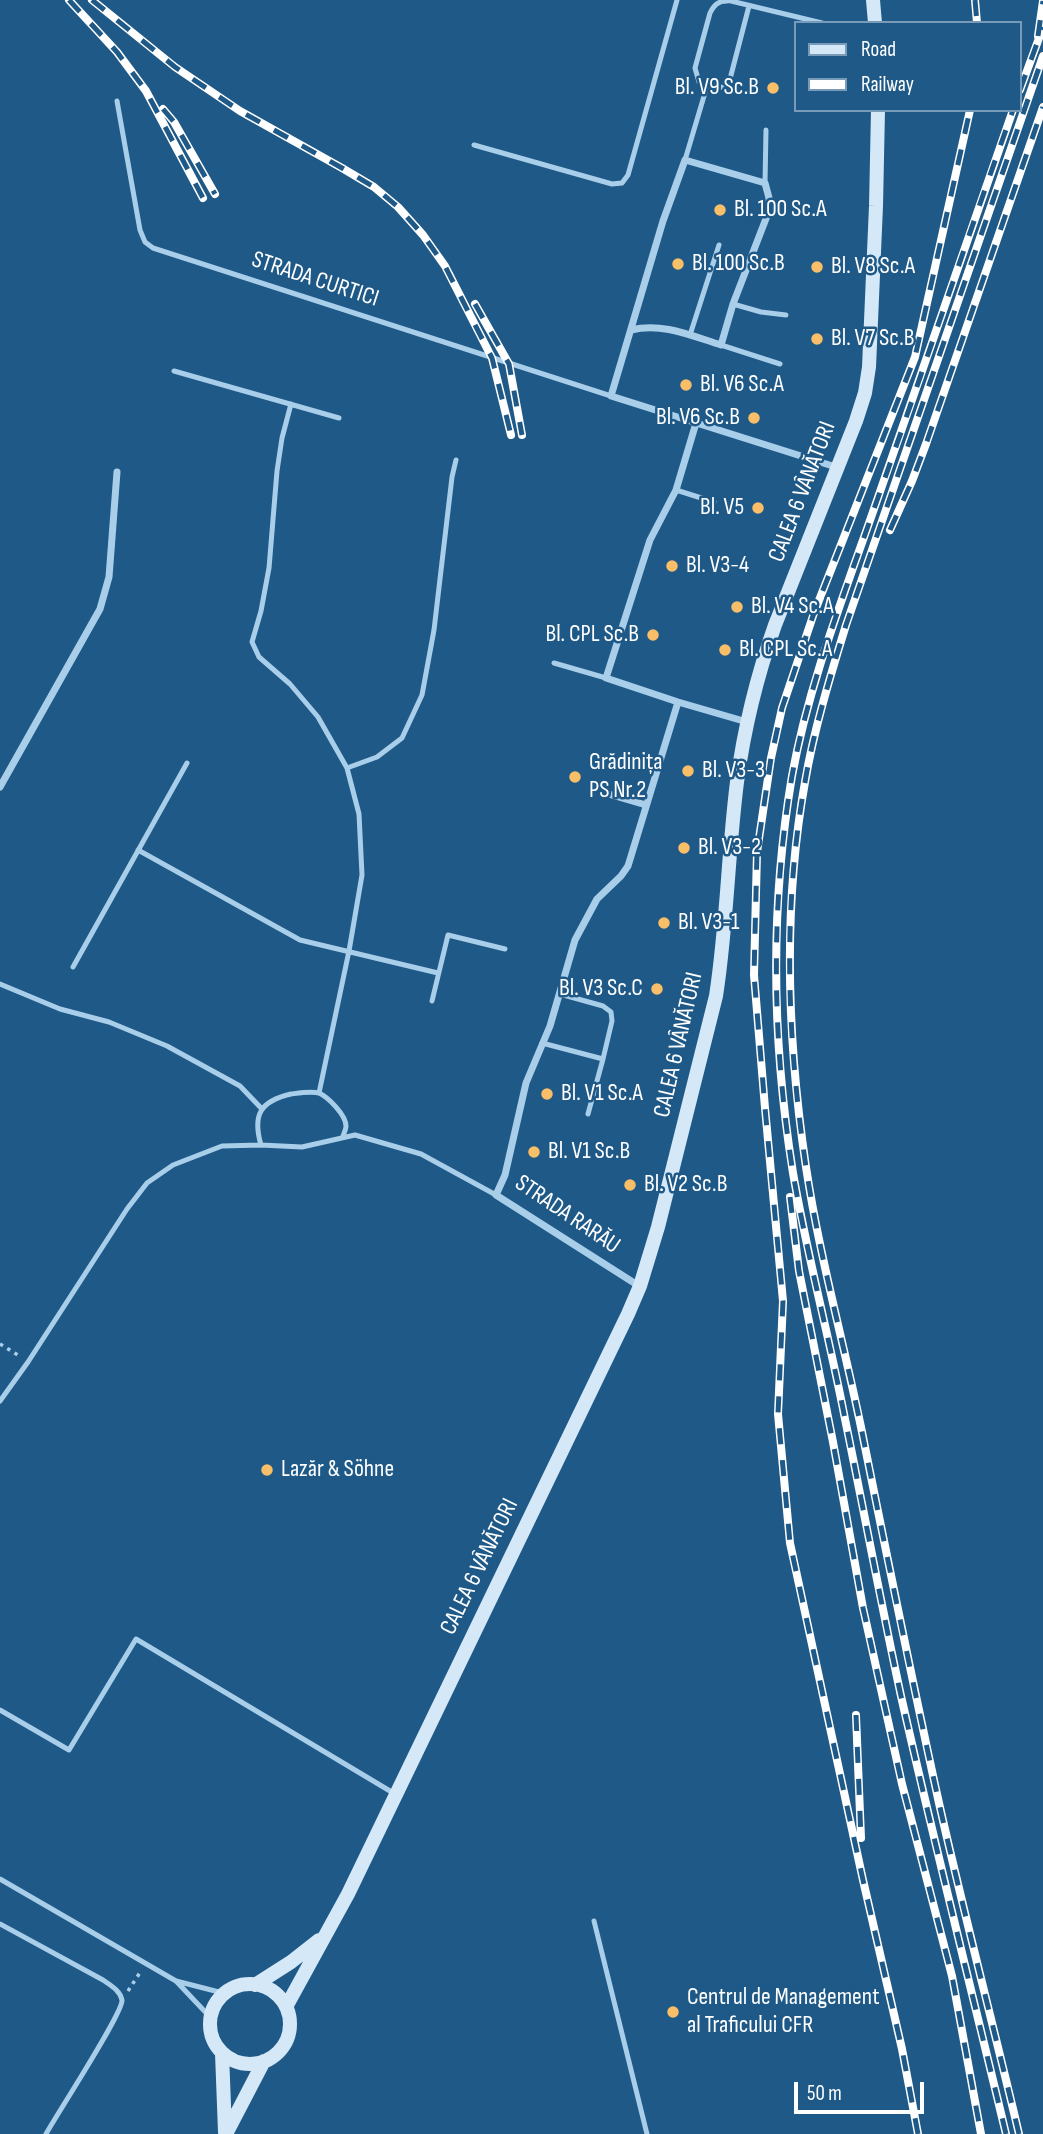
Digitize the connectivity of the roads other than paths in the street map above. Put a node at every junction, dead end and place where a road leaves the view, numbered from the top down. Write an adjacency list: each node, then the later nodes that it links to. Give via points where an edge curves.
1 (677, 0): 11 (lane, via 622,183)
2 (727, 0): 4 (lane); 7 (lane, via 710,13 696,62 696,78)
3 (873, 0): 6 (main road)
4 (749, 6): 5 (lane); 7 (lane, via 728,83 719,88)
5 (813, 21)
6 (875, 21)
7 (707, 86): 12 (lane)
8 (117, 101): 22 (lane, STRADA CURTICI, via 140,230 153,248)
9 (878, 112): 27 (main road, CALEA 6 VÂNĂTORI, via 869,367 865,393)
10 (766, 130): 13 (lane)
11 (474, 145)
12 (685, 160): 13 (street); 17 (street)
13 (765, 183): 15 (street, via 767,216)
14 (719, 245): 18 (lane)
15 (733, 304): 16 (lane); 19 (street)
16 (786, 315)
17 (631, 330): 18 (street, via 656,327); 22 (street)
18 (690, 335): 19 (street)
19 (721, 345): 20 (lane)
20 (780, 364)
21 (174, 371): 23 (lane)
22 (611, 396): 25 (street, STRADA CURTICI)
23 (291, 404): 24 (lane); 36 (lane, via 277,471 269,569 252,642 260,657 318,717)
24 (340, 418)
25 (696, 423): 27 (street, STRADA CURTICI); 29 (street)
26 (456, 460): 36 (lane, via 422,695 402,738 377,757)
27 (839, 467): 34 (main road, CALEA 6 VÂNĂTORI, via 775,625)
28 (117, 472): 37 (street, via 109,577 100,609)
29 (676, 489): 30 (lane); 32 (street, via 650,540)
30 (714, 502)
31 (554, 663): 32 (lane)
32 (606, 678): 33 (street)
33 (678, 702): 34 (street); 39 (street, STRADA RARĂU)
34 (747, 722): 56 (main road, CALEA 6 VÂNĂTORI, via 716,996)
35 (187, 763): 40 (lane)
36 (347, 768): 42 (lane, via 359,814 362,875)
37 (0, 787)
38 (605, 793): 39 (street)
39 (646, 805): 46 (street, STRADA RARĂU, via 628,866 603,892 575,940)
40 (138, 850): 42 (lane, via 300,940); 43 (lane)
41 (505, 949): 44 (lane, via 448,935)
42 (349, 951): 44 (lane); 50 (lane)
43 (72, 967)
44 (438, 973): 47 (lane)
45 (0, 984): 51 (lane, via 167,1046 240,1086)
46 (560, 994): 48 (street, STRADA RARĂU); 49 (lane, via 611,1012)
47 (432, 1001)
48 (542, 1043): 49 (lane); 55 (street, STRADA RARĂU, via 526,1083 505,1175)
49 (603, 1059): 52 (lane)
50 (319, 1093): 51 (lane, via 275,1098); 53 (lane, via 340,1110 346,1125)
51 (262, 1109): 54 (lane, via 256,1127)
52 (588, 1114)
53 (343, 1136): 54 (lane, via 302,1147); 55 (lane, via 355,1135 421,1154)
54 (261, 1144): 57 (lane, via 222,1146 173,1165 147,1183)
55 (496, 1195): 56 (street, STRADA RARĂU)
56 (640, 1286): 59 (main road, CALEA 6 VÂNĂTORI)
57 (0, 1401)
58 (0, 1710): 59 (lane, via 69,1750 136,1639)
59 (396, 1795): 63 (main road, CALEA 6 VÂNĂTORI)
60 (0, 1881): 64 (lane)
61 (594, 1922): 73 (lane)
62 (0, 1924): 71 (lane, via 103,1980 118,1990 122,2000 106,2036)
63 (326, 1934): 65 (main road, CALEA 6 VÂNĂTORI); 67 (main road, CALEA 6 VÂNĂTORI)
64 (176, 1981): 66 (lane); 68 (lane)
65 (255, 1984): 66 (main road); 67 (main road, via 274,1992)
66 (223, 1993): 68 (main road)
67 (286, 2007): 70 (main road, via 287,2040)
68 (210, 2017): 69 (main road, via 214,2043)
69 (222, 2053): 70 (main road, via 245,2064); 72 (main road)
70 (264, 2061): 72 (main road)
71 (46, 2134)
72 (226, 2134)
73 (647, 2134)

